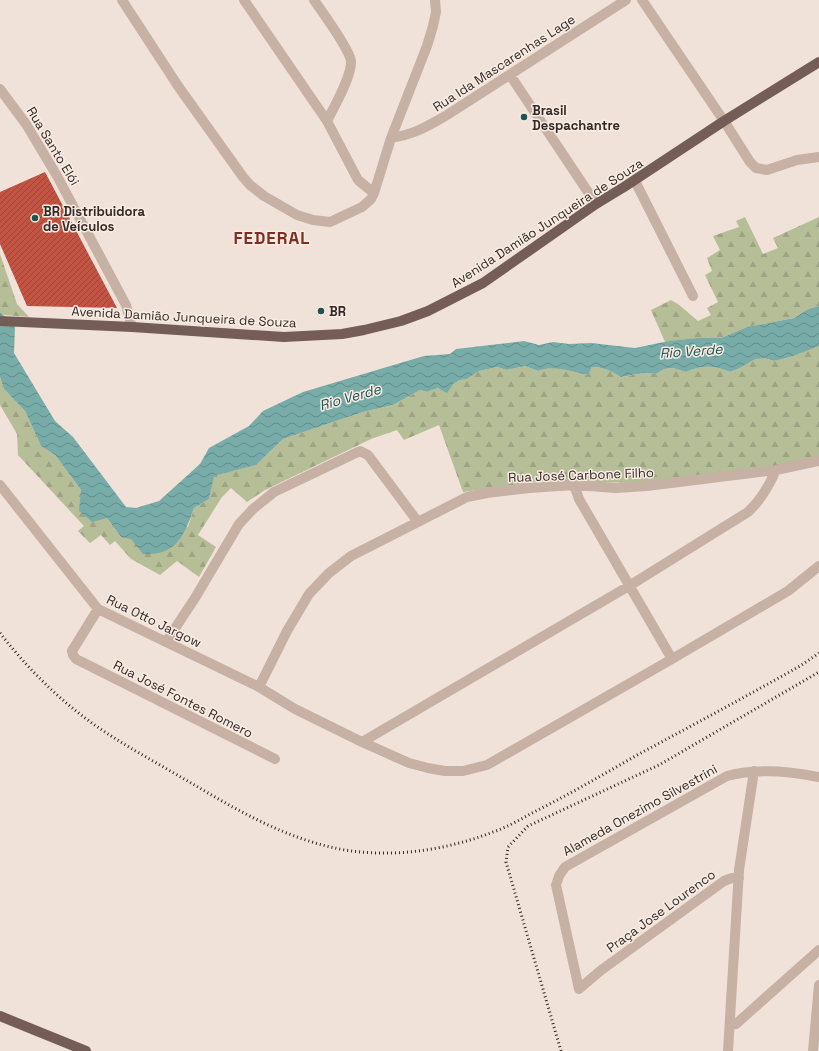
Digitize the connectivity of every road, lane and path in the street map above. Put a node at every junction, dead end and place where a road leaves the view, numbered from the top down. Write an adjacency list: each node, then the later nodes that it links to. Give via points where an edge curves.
1 (122, 0): 15 (street, via 178,86 243,177 264,196 297,215 330,222 362,207)
2 (244, 0): 10 (street)
3 (314, 0): 10 (street, via 346,49 351,62 347,78)
4 (435, 0): 12 (street, via 435,17 427,46)
5 (626, 0): 8 (street, Rua Ida Mascarenhas Lage)
6 (642, 0): 11 (street)
7 (819, 62): 11 (main road, Avenida Damião Junqueira de Souza)
8 (510, 75): 12 (street, Rua Ida Mascarenhas Lage, via 424,128); 16 (street)
9 (0, 89): 19 (street, Rua Santo Elói, via 26,124 57,176 126,305)
10 (327, 121): 15 (street, via 358,180)
11 (724, 121): 13 (street, via 756,168 767,170 797,160); 14 (main road, Avenida Damião Junqueira de Souza)
12 (391, 138): 15 (street)
13 (819, 157)
14 (635, 181): 16 (main road, Avenida Damião Junqueira de Souza); 17 (street)
15 (374, 193)
16 (596, 204): 19 (main road, Avenida Damião Junqueira de Souza, via 483,283 428,311 401,321 342,334 284,337)
17 (693, 296)
18 (0, 321): 19 (main road, Avenida Damião Junqueira de Souza)
19 (132, 327)
20 (819, 461): 21 (street, Rua José Carbone Filho)
21 (776, 470): 23 (street, Rua José Carbone Filho, via 635,487); 26 (street, via 770,485 748,512)
22 (0, 484): 27 (street, Rua Otto Jargow)
23 (574, 485): 24 (street, Rua José Carbone Filho, via 529,488 467,497); 26 (street, via 579,499)
24 (418, 522): 28 (street, via 368,454 360,451 274,492 253,509 239,524); 30 (street, Rua José Carbone Filho, via 351,556 329,573 309,594)
25 (819, 566): 29 (street, via 788,591)
26 (629, 586): 29 (street); 31 (street)
27 (98, 609): 28 (street, Rua Otto Jargow); 32 (street, Rua José Fontes Romero, via 72,651 75,658)
28 (166, 642): 30 (street, Rua Otto Jargow)
29 (672, 659): 31 (street, via 487,764 464,772 409,763)
30 (259, 687): 31 (street, Rua Otto Jargow, via 294,709)
31 (362, 742)
32 (275, 759)
33 (754, 771): 34 (street, Alameda Onezimo Silvestrini, via 790,772); 35 (street); 37 (street, Alameda Onezimo Silvestrini, via 727,776 565,867 556,885)
34 (819, 777)
35 (739, 878): 37 (street, Praça Jose Lourenco, via 724,881 579,989); 40 (street)
36 (819, 950): 40 (street, via 736,1024)
37 (576, 980)
38 (819, 985): 43 (street)
39 (0, 1016): 41 (main road)
40 (730, 1025): 42 (street)
41 (86, 1051)
42 (728, 1051)
43 (813, 1051)

